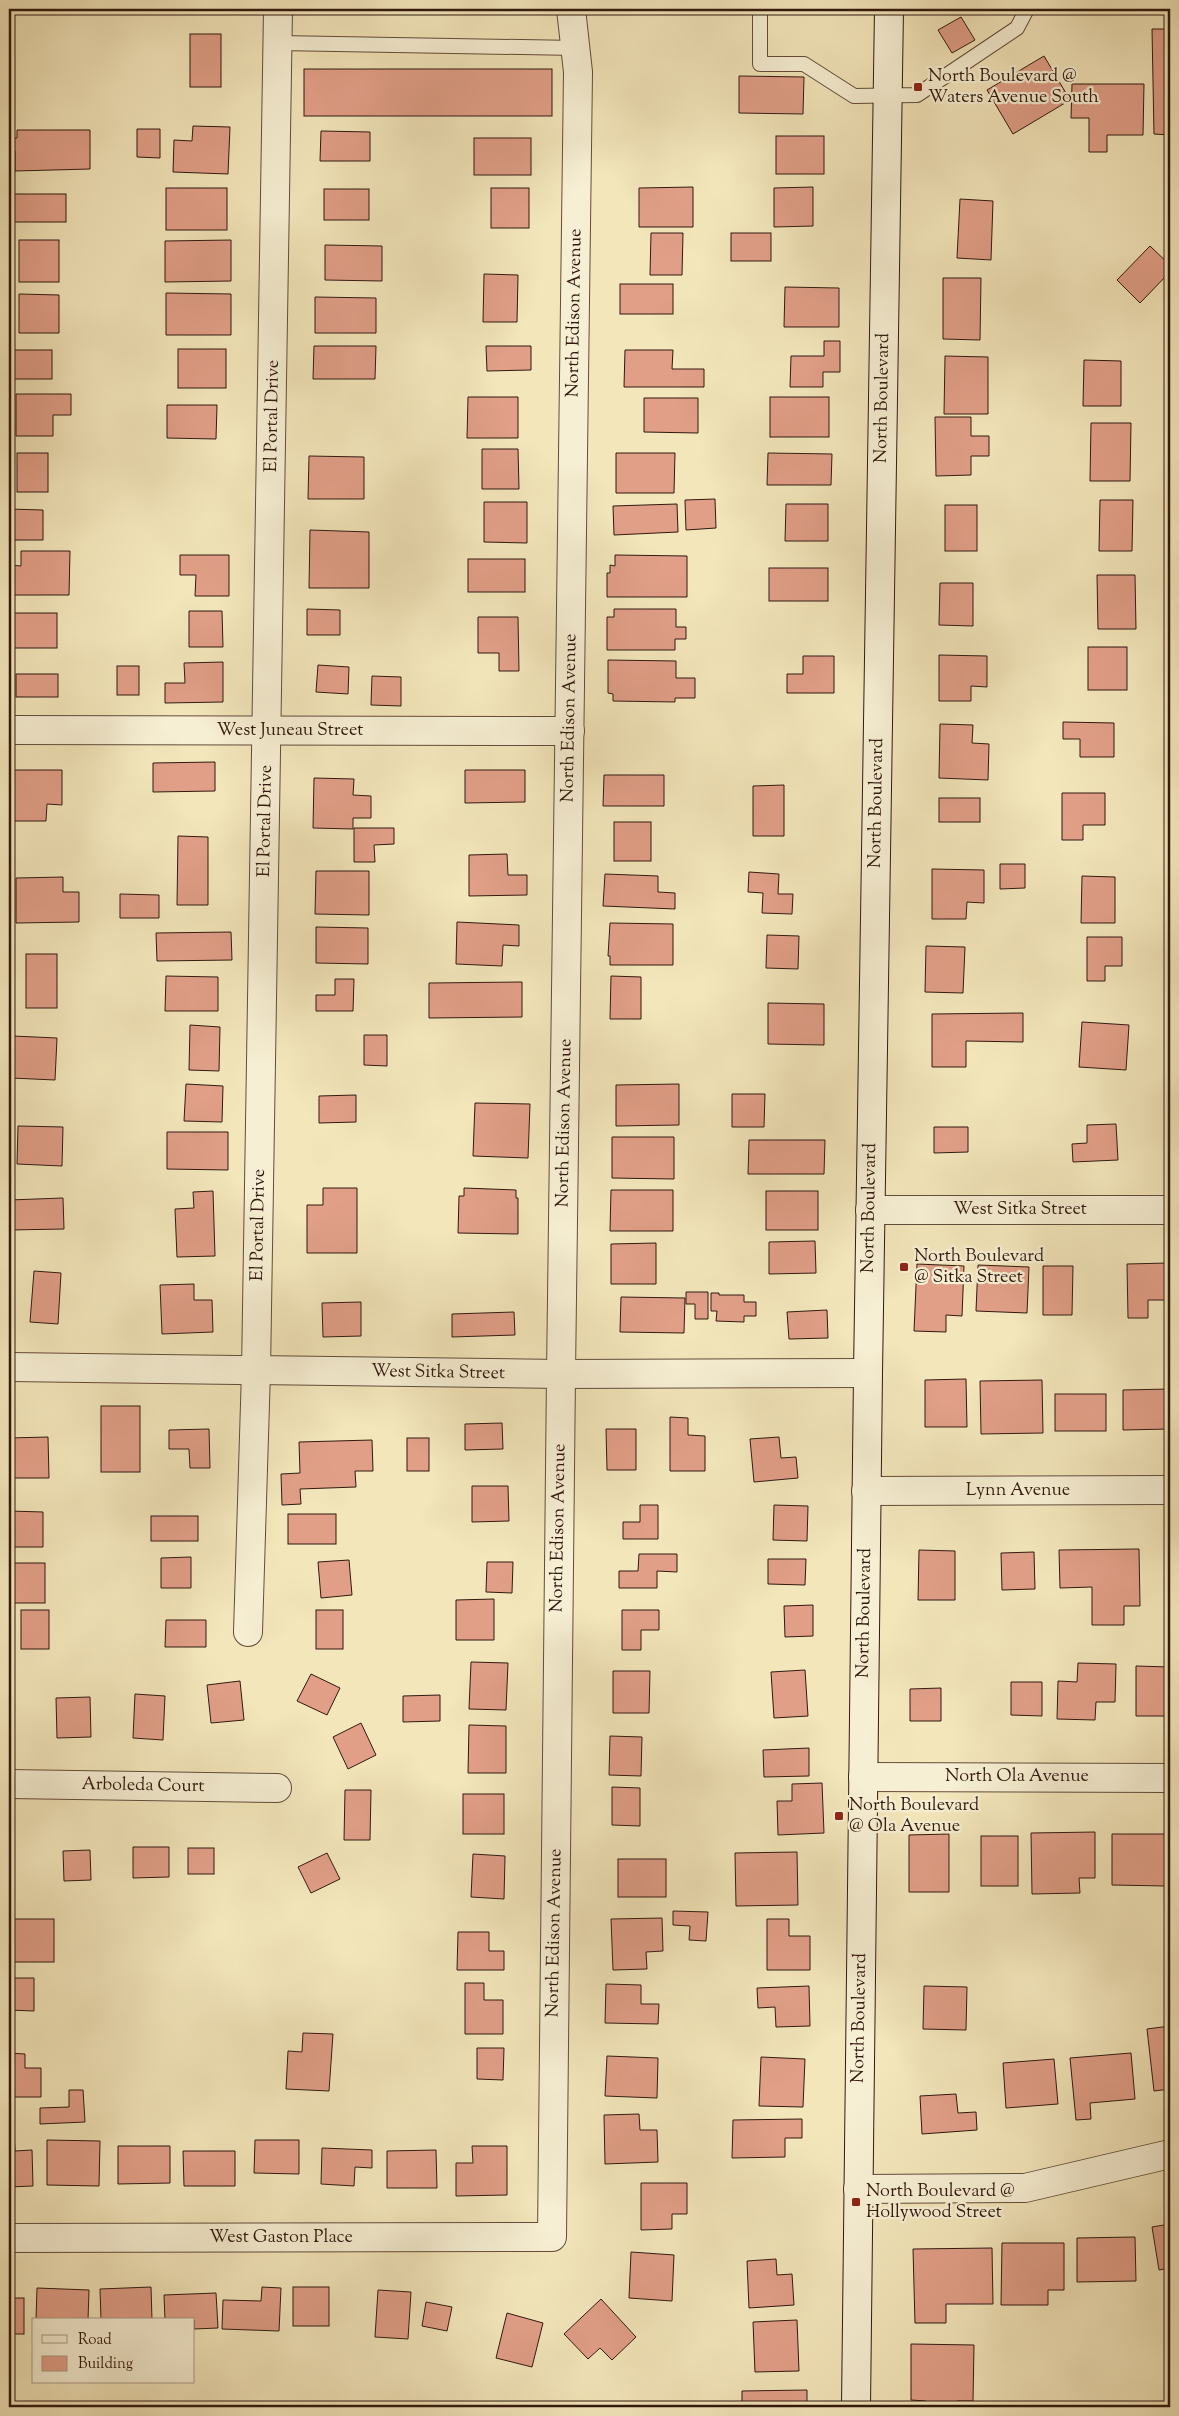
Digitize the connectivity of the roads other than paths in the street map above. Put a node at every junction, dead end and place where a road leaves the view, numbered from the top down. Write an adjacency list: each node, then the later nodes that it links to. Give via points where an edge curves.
1 (278, 9): 6 (street, El Portal Drive)
2 (572, 9): 7 (street, North Edison Avenue)
3 (760, 9): 8 (lane, via 760,64 804,64 854,96)
4 (889, 9): 8 (street, North Boulevard)
5 (1027, 9): 8 (lane, via 1017,28 917,95)
6 (278, 43): 7 (lane); 10 (street, El Portal Drive)
7 (576, 48): 11 (street, North Edison Avenue)
8 (888, 97): 12 (street, North Boulevard)
9 (9, 730): 10 (street, West Juneau Street)
10 (268, 730): 11 (street, West Juneau Street); 15 (street, El Portal Drive)
11 (570, 731): 17 (street, North Edison Avenue)
12 (870, 1210): 13 (street, West Sitka Street); 16 (street, North Boulevard)
13 (1170, 1210)
14 (9, 1367): 15 (street, West Sitka Street)
15 (256, 1371): 17 (street, West Sitka Street); 20 (street, El Portal Drive)
16 (868, 1373): 17 (street, West Sitka Street); 19 (street, North Boulevard)
17 (561, 1374): 27 (street, North Edison Avenue)
18 (1170, 1490): 19 (street, Lynn Avenue)
19 (866, 1492): 21 (street, North Boulevard)
20 (248, 1632)
21 (863, 1777): 22 (street, North Ola Avenue); 26 (street, North Boulevard)
22 (1170, 1778)
23 (9, 1784): 24 (street, Arboleda Court)
24 (277, 1788)
25 (1170, 2154): 26 (street, via 1026,2188)
26 (858, 2189): 29 (street, North Boulevard)
27 (552, 2237): 28 (street, West Gaston Place)
28 (9, 2238)
29 (856, 2407)

